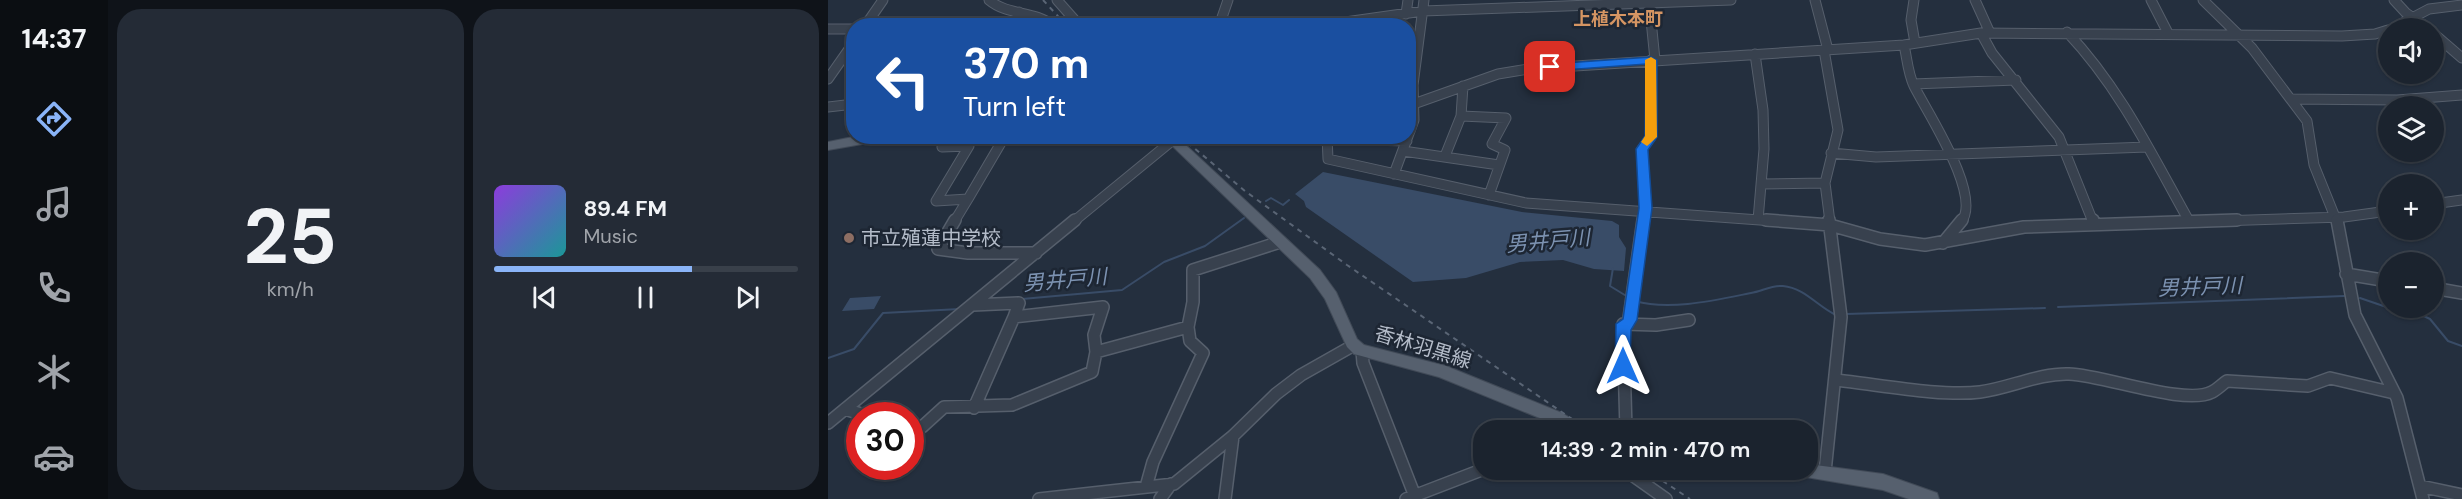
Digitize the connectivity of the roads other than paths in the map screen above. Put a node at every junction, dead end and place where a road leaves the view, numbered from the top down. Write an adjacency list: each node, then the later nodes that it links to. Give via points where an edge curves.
1 (883, 0): 20 (street)
2 (989, 0): 18 (street, via 997,7)
3 (1057, 0): 23 (street)
4 (1228, 0): 24 (street)
5 (1408, 0): 19 (street)
6 (1424, 0): 17 (street)
7 (1731, 0): 14 (street)
8 (1815, 0): 37 (street)
9 (1914, 0): 35 (street, via 1911,20)
10 (1975, 0): 30 (street)
11 (2151, 0): 31 (street)
12 (2203, 0): 33 (street)
13 (2394, 0): 26 (street)
14 (1649, 1): 15 (street); 41 (street)
15 (1497, 4): 17 (street)
16 (2462, 5): 26 (street, via 2429,9)
17 (1423, 11): 19 (street); 42 (street)
18 (1019, 12): 21 (street); 22 (street)
19 (1406, 14): 25 (street)
20 (871, 18)
21 (1016, 18)
22 (1045, 18)
23 (1073, 18)
24 (1222, 18)
25 (1386, 18)
26 (2413, 18)
27 (828, 29): 28 (street)
28 (846, 29)
29 (2067, 32): 30 (street); 31 (street); 62 (street, via 2107,75)
30 (1986, 33): 35 (street); 44 (street, via 1992,53)
31 (2168, 33): 33 (street)
32 (2378, 33): 33 (street)
33 (2239, 36): 48 (street)
34 (2444, 42): 40 (street)
35 (1915, 43): 36 (street)
36 (1904, 45): 37 (street); 45 (street)
37 (1826, 50): 39 (street); 64 (street, via 1838,130)
38 (846, 53): 43 (street)
39 (1755, 54): 41 (street); 70 (street, via 1764,110)
40 (2462, 58)
41 (1653, 60): 46 (street, via 1528,69); 75 (street, via 1651,137 1642,149)
42 (1416, 63)
43 (828, 79)
44 (2016, 80): 45 (street); 63 (street)
45 (1913, 84): 65 (street)
46 (1463, 86): 49 (street); 52 (street)
47 (2462, 95): 48 (street, via 2397,100)
48 (2293, 99): 77 (street, via 2307,121 2314,165)
49 (1416, 103)
50 (846, 104): 51 (street)
51 (828, 107)
52 (1461, 116): 66 (street); 67 (street, via 1506,118 1492,144 1505,150)
53 (846, 143): 60 (main road)
54 (944, 144): 72 (street, via 942,147 969,146 936,201)
55 (1000, 144): 72 (street)
56 (1165, 144): 84 (street)
57 (1178, 144): 82 (main road, 香林羽黒線)
58 (1327, 144): 68 (street, via 1328,159)
59 (1393, 144): 61 (street)
60 (828, 146)
61 (1405, 146): 66 (street); 68 (street)
62 (2147, 147): 63 (street); 79 (street)
63 (2065, 150): 65 (street); 80 (street)
64 (1831, 153): 65 (street, via 1876,157); 69 (street)
65 (1949, 154): 83 (street, via 1965,191 1964,218)
66 (1445, 156): 67 (street)
67 (1499, 165): 71 (street)
68 (1394, 174): 71 (street)
69 (1825, 183): 70 (street); 81 (street)
70 (1761, 184): 78 (street)
71 (1490, 195): 75 (street, via 1526,203)
72 (968, 199): 84 (street, via 938,249)
73 (2462, 200): 74 (street)
74 (2444, 202)
75 (1644, 212): 78 (street); 92 (street)
76 (2378, 212): 77 (street)
77 (2336, 217): 79 (street); 85 (street)
78 (1758, 220): 81 (street)
79 (2189, 221): 80 (street)
80 (2094, 224): 83 (street, via 2024,227)
81 (1830, 225): 83 (street, via 1880,239 1925,245); 96 (street, via 1841,317)
82 (1280, 242): 93 (street, via 1193,270); 94 (main road, 香林羽黒線, via 1327,289)
83 (1943, 243)
84 (1036, 253): 89 (street)
85 (2346, 274): 86 (street); 97 (street, via 2357,323)
86 (2378, 279)
87 (2444, 290): 88 (street)
88 (2462, 293)
89 (973, 305): 90 (street, via 1019,303); 99 (street)
90 (1014, 316): 95 (street, via 1103,307 1094,335); 98 (street)
91 (1689, 320): 92 (street)
92 (1628, 325): 101 (street, via 1623,324)
93 (1188, 327): 95 (street); 110 (street, via 1190,341 1203,353 1153,462)
94 (1358, 348): 100 (main road, 香林羽黒線, via 1441,371); 104 (street, via 1301,375); 113 (street)
95 (1096, 352): 98 (street, via 1092,372 1012,405)
96 (1835, 380): 97 (street, via 1979,392 2070,374 2142,386 2170,395 2211,393 2227,381 2308,386 2330,378); 106 (street)
97 (2394, 393): 111 (street)
98 (974, 408): 103 (street, via 944,407)
99 (844, 410): 102 (street)
100 (1560, 420)
101 (1626, 420)
102 (828, 423)
103 (924, 425)
104 (1233, 436): 109 (street); 116 (street)
105 (1818, 471): 106 (main road)
106 (1825, 472): 118 (main road, via 1883,482)
107 (1473, 473): 113 (street)
108 (1639, 480): 117 (street)
109 (1172, 484): 110 (street); 115 (street)
110 (1146, 487): 114 (street)
111 (2421, 493): 112 (street)
112 (2462, 495)
113 (1412, 498)
114 (1039, 499)
115 (1160, 499)
116 (1225, 499)
117 (1666, 499)
118 (1931, 499)

